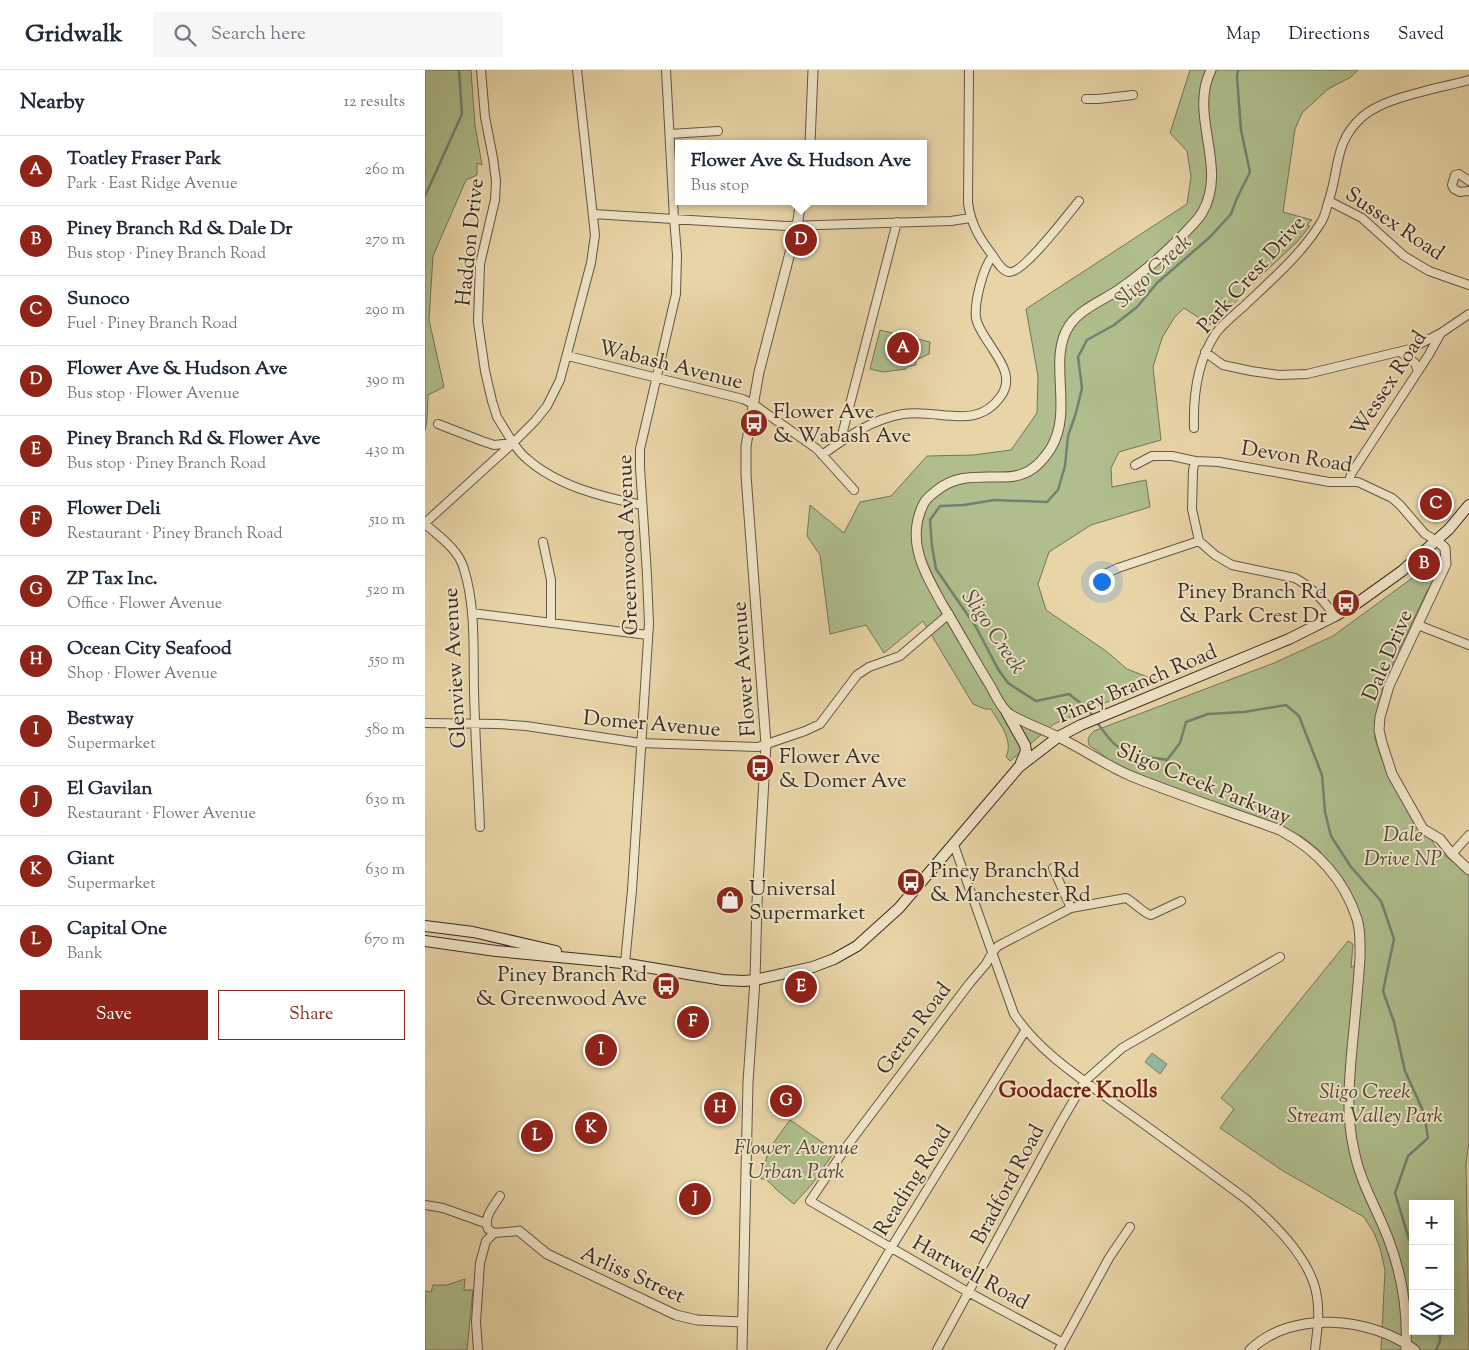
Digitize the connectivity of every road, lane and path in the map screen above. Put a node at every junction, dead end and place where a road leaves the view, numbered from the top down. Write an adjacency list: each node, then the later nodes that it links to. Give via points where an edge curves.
1 (481, 70): 36 (street, Haddon Drive, via 496,181 495,200 480,264 478,322 492,400 497,417)
2 (577, 70): 18 (street)
3 (666, 70): 11 (street, Greenwood Avenue)
4 (813, 70): 12 (street)
5 (969, 70): 20 (street)
6 (1211, 70): 50 (street, via 1203,98 1213,168 1210,196 1196,221 1163,255 1118,290 1077,316 1069,326 1062,342 1062,403 1053,445 1041,462 1023,474 964,477 943,485 925,500 915,536 919,557)
7 (1469, 80): 16 (street, Park Crest Drive, via 1406,97 1362,117 1340,148)
8 (1133, 95): 9 (street)
9 (1085, 99)
10 (718, 132): 11 (street)
11 (670, 134): 19 (street, Greenwood Avenue)
12 (810, 140)
13 (1469, 181): 14 (street, via 1459,174 1455,175 1452,185 1460,192)
14 (1469, 191)
15 (1079, 201): 23 (street, via 1017,271 1003,270)
16 (1329, 201): 24 (street, Sussex Road, via 1362,218 1404,256 1429,271); 27 (street, Park Crest Drive, via 1321,223 1303,248 1217,332)
17 (800, 205): 22 (street, Flower Avenue)
18 (593, 214): 19 (street); 29 (street, via 595,235 591,263)
19 (674, 218): 22 (street); 31 (street, Greenwood Avenue, via 676,294)
20 (970, 218): 21 (street); 23 (street)
21 (897, 222): 22 (street); 35 (street)
22 (797, 226): 32 (street, Flower Avenue)
23 (993, 256): 35 (street, via 986,267 975,310 979,327 1006,376 1005,390 994,406 970,417 903,414 868,425)
24 (1469, 285)
25 (1469, 314): 26 (street, Wessex Road)
26 (1441, 333): 28 (street); 30 (street, Wessex Road)
27 (1205, 352): 28 (street, via 1223,365 1279,375 1307,374); 34 (street, Park Crest Drive, via 1195,384)
28 (1400, 352): 30 (street, via 1415,363)
29 (568, 356): 31 (street, Wabash Avenue); 36 (street, via 547,406)
30 (1418, 371): 40 (street, Wessex Road, via 1351,474)
31 (655, 378): 32 (street, Wabash Avenue); 42 (street, Greenwood Avenue, via 640,449)
32 (753, 404): 37 (street, Wabash Avenue); 61 (street, Flower Avenue, via 746,446 746,475)
33 (438, 424): 36 (street, via 481,441)
34 (1194, 428)
35 (843, 440): 37 (street)
36 (513, 443): 42 (street, Haddon Drive, via 526,458 559,480 612,499); 44 (street)
37 (822, 455): 41 (street, Wabash Avenue)
38 (1195, 461): 39 (street, Devon Road, via 1152,456); 40 (street, Devon Road, via 1219,462 1329,482); 45 (street, via 1192,509)
39 (1135, 465)
40 (1349, 482): 46 (street, Devon Road, via 1357,482 1392,498 1425,534)
41 (853, 490)
42 (642, 505): 54 (street, Greenwood Avenue)
43 (1469, 505): 46 (main road, Piney Branch Road)
44 (425, 523): 49 (street, Glenview Avenue, via 459,557)
45 (1199, 541): 48 (street, via 1118,568 1105,574); 51 (street, via 1232,565 1304,582)
46 (1437, 541): 51 (main road, Piney Branch Road, via 1402,571); 53 (street, Dale Drive, via 1445,548 1446,564)
47 (543, 542): 52 (street, via 551,580)
48 (1099, 583)
49 (472, 613): 52 (street); 58 (street, Glenview Avenue)
50 (949, 614): 56 (street); 61 (street, Domer Avenue, via 901,656 857,674 820,724)
51 (1335, 616): 59 (main road, Piney Branch Road, via 1289,639)
52 (551, 624): 54 (street)
53 (1418, 625): 55 (street); 66 (street, Dale Drive, via 1389,686 1379,730 1392,774 1423,829 1434,835 1441,848)
54 (648, 635): 60 (street, Greenwood Avenue)
55 (1469, 645)
56 (1007, 713): 59 (street, Sligo Creek Parkway); 62 (main road, via 1025,745)
57 (425, 723): 58 (street, Domer Avenue)
58 (475, 725): 60 (street, Domer Avenue, via 526,726); 63 (street, Glenview Avenue)
59 (1058, 737): 62 (main road, Piney Branch Road); 94 (street, Sligo Creek Parkway, via 1131,776 1281,830 1318,855 1350,901 1357,921 1360,958 1350,1076 1350,1132 1363,1182 1396,1260 1404,1299)
60 (640, 743): 61 (street, Domer Avenue, via 743,747); 78 (street, Greenwood Avenue)
61 (766, 744): 79 (street, Flower Avenue)
62 (1019, 767): 65 (main road, Piney Branch Road)
63 (480, 827)
64 (1469, 835): 66 (street)
65 (954, 845): 75 (street); 79 (main road, Piney Branch Road, via 899,908 857,946 813,967)
66 (1451, 852): 68 (street, Dale Drive)
67 (1053, 868): 70 (street)
68 (1469, 870)
69 (1181, 901): 70 (street, Geren Road, via 1151,915 1126,898)
70 (1071, 908): 75 (street, Geren Road, via 998,946)
71 (425, 926): 72 (main road, Piney Branch Road)
72 (497, 937): 74 (street); 77 (main road, Piney Branch Road)
73 (425, 941): 74 (main road, Piney Branch Road)
74 (496, 950): 77 (main road, Piney Branch Road)
75 (992, 953): 80 (street, via 1014,1014); 83 (street, Geren Road, via 847,1146)
76 (1280, 957): 81 (street, Bradford Road, via 1122,1048)
77 (596, 959): 78 (main road, Piney Branch Road)
78 (625, 963): 79 (main road, Piney Branch Road, via 723,980)
79 (755, 980): 91 (street, Flower Avenue, via 748,1082)
80 (1025, 1031): 81 (street); 89 (street, Reading Road)
81 (1085, 1082): 90 (street, Bradford Road); 92 (street, via 1270,1220 1295,1248 1310,1274 1317,1294)
82 (500, 1196): 85 (street)
83 (810, 1201): 89 (street, Hartwell Road)
84 (425, 1205): 85 (street)
85 (485, 1223): 88 (street, via 487,1229)
86 (1130, 1227): 93 (street, via 1109,1258)
87 (519, 1232): 88 (street); 91 (street, Arliss Street, via 547,1254 676,1314 697,1320)
88 (495, 1233): 95 (street, via 486,1242 480,1263 476,1322)
89 (891, 1248): 90 (street, Hartwell Road); 97 (street, Reading Road)
90 (969, 1292): 93 (street, Hartwell Road); 98 (street, Bradford Road)
91 (742, 1322): 96 (street, Flower Avenue)
92 (1319, 1323): 94 (street, via 1357,1325 1393,1338); 99 (street, via 1281,1330); 100 (street)
93 (1061, 1347)
94 (1406, 1347): 101 (street)
95 (478, 1350)
96 (742, 1350)
97 (831, 1350)
98 (937, 1350)
99 (1250, 1350)
100 (1315, 1350)
101 (1415, 1350)

